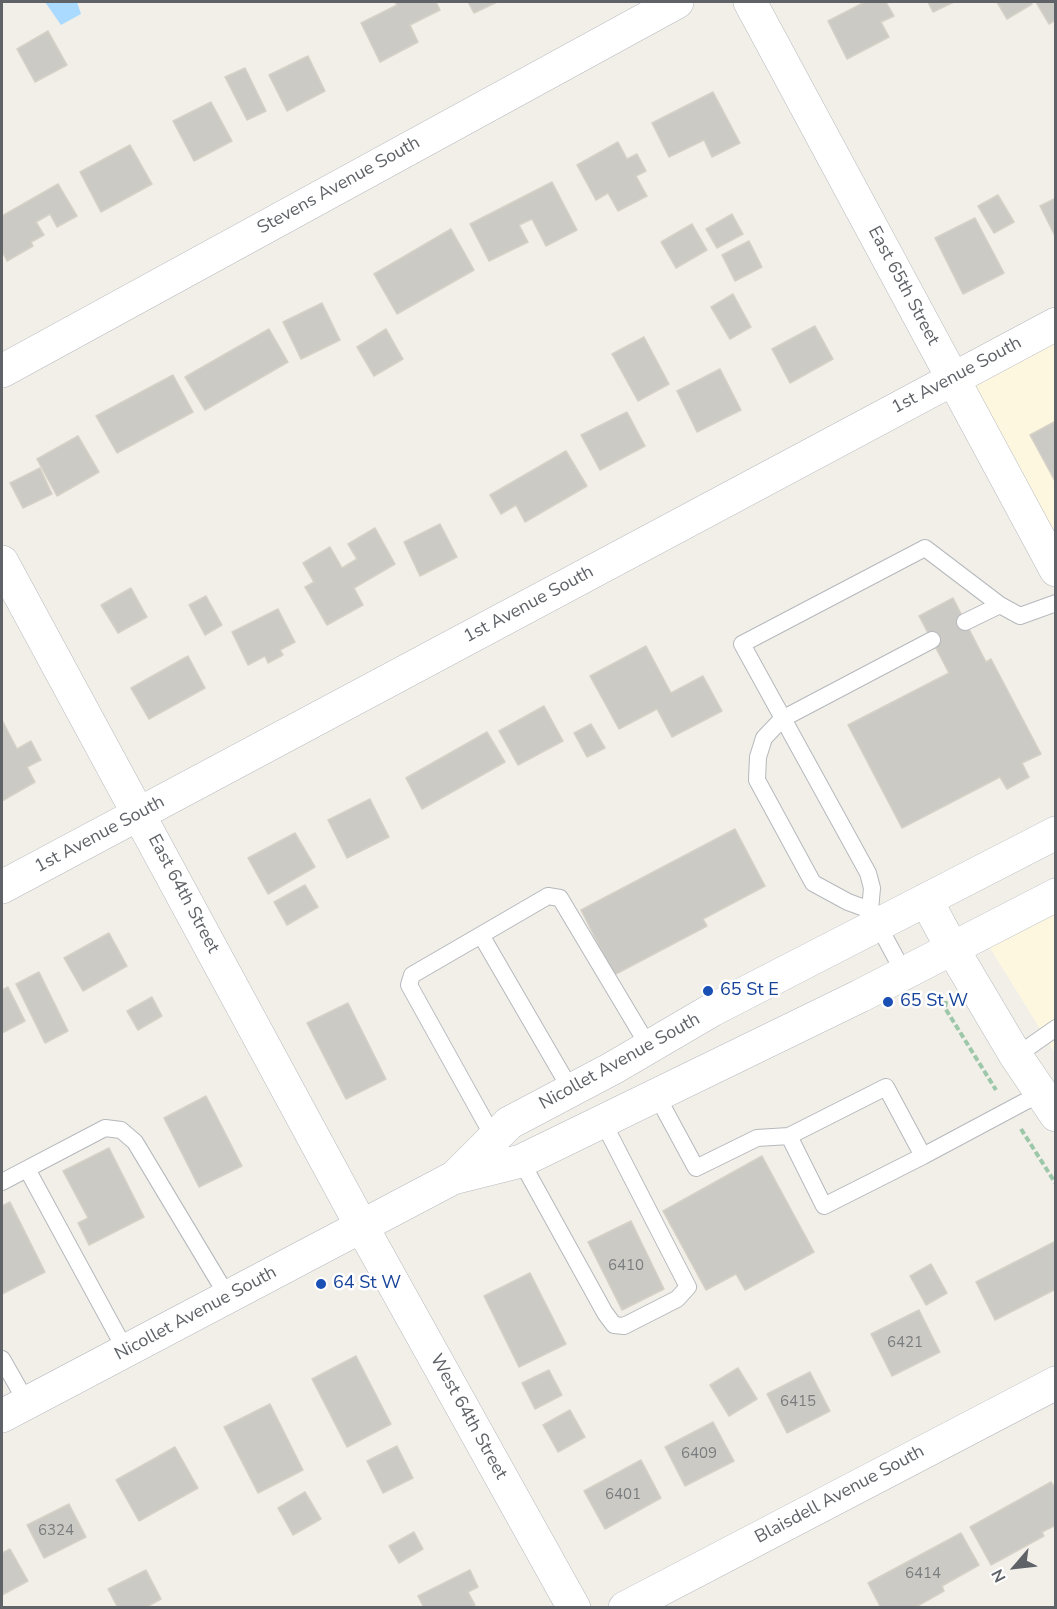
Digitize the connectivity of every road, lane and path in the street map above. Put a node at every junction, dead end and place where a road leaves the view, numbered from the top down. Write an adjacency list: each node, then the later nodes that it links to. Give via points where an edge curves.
1 (677, 2): 4 (street, Stevens Avenue South)
2 (750, 2): 5 (street, East 65th Street)
3 (1056, 324): 5 (street, 1st Avenue South)
4 (2, 371)
5 (952, 378): 7 (street, East 65th Street); 13 (street, 1st Avenue South)
6 (2, 562): 13 (street, East 64th Street)
7 (1056, 570)
8 (1056, 603): 9 (lane, via 1020,616)
9 (1000, 605): 10 (lane); 12 (lane, via 925,548 742,644)
10 (965, 622)
11 (932, 640): 12 (lane)
12 (782, 719): 18 (lane, via 868,873); 18 (lane, via 764,738 757,780 813,883)
13 (140, 814): 15 (street, 1st Avenue South); 36 (street, East 64th Street)
14 (1056, 833): 17 (street, Nicollet Avenue South)
15 (2, 886)
16 (1056, 895): 20 (street, Nicollet Avenue South)
17 (926, 900): 18 (street, Nicollet Avenue South); 20 (street)
18 (874, 917): 21 (lane); 23 (street, Nicollet Avenue South)
19 (481, 935): 23 (lane, via 548,896 560,898); 25 (lane); 30 (lane, via 412,975 409,985)
20 (952, 948): 21 (street, Nicollet Avenue South); 24 (street)
21 (903, 973): 26 (street, Nicollet Avenue South)
22 (1056, 1028): 24 (lane)
23 (648, 1047): 25 (street, Nicollet Avenue South)
24 (1016, 1056): 27 (street)
25 (571, 1090): 30 (street, Nicollet Avenue South, via 509,1123)
26 (657, 1096): 28 (street, Nicollet Avenue South); 29 (lane, via 696,1168 757,1138)
27 (1048, 1104): 31 (lane)
28 (603, 1122): 32 (street, Nicollet Avenue South); 32 (lane, via 688,1287 677,1299 624,1326 614,1325 605,1313)
29 (789, 1137): 31 (lane, via 824,1206); 31 (lane, via 886,1086)
30 (494, 1138): 34 (street, Nicollet Avenue South)
31 (923, 1156)
32 (521, 1161): 34 (street, Nicollet Avenue South)
33 (27, 1169): 35 (lane); 37 (lane, via 105,1128 121,1130 135,1143); 38 (lane)
34 (453, 1178): 36 (street, Nicollet Avenue South)
35 (2, 1182)
36 (362, 1227): 37 (street, Nicollet Avenue South); 42 (street, West 64th Street)
37 (228, 1297): 38 (street, Nicollet Avenue South)
38 (126, 1351): 41 (street, Nicollet Avenue South)
39 (2, 1359): 41 (lane)
40 (1056, 1383): 43 (street, Blaisdell Avenue South)
41 (14, 1409)
42 (574, 1608)
43 (625, 1608)

